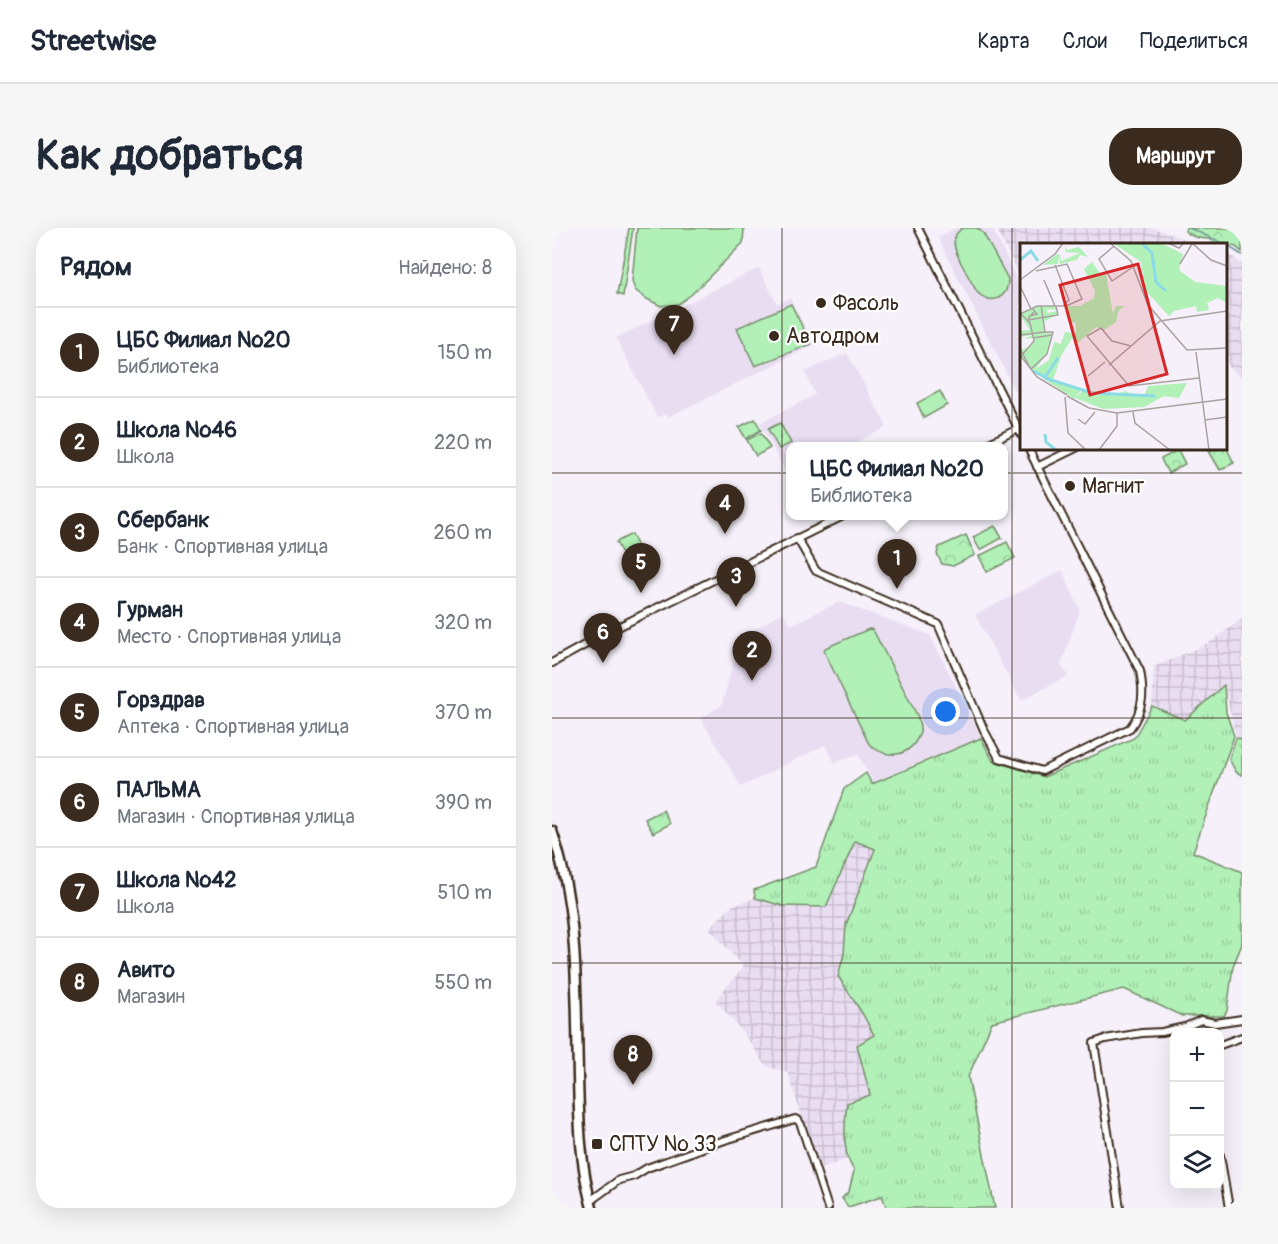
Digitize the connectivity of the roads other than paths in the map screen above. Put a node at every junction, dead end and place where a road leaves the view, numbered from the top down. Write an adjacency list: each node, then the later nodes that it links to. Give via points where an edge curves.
1 (918, 228): 2 (street)
2 (1018, 429): 3 (street); 4 (street)
3 (1020, 432)
4 (993, 442)
5 (1029, 450): 7 (street)
6 (1072, 450): 7 (street)
7 (1037, 467): 9 (street, via 1140,671 1144,690 1137,719 1130,728 1042,771 999,758 938,624 816,571)
8 (834, 520): 9 (street)
9 (796, 538): 10 (street)
10 (552, 663)
11 (552, 831): 16 (main road, via 574,936 580,1139)
12 (1242, 1019): 18 (street, via 1215,1023 1201,1020 1162,1032 1094,1043)
13 (1242, 1037): 14 (street)
14 (1224, 1044)
15 (1224, 1179): 19 (street)
16 (591, 1205): 17 (street, via 619,1180 647,1168 795,1119 801,1125)
17 (828, 1208)
18 (1120, 1208)
19 (1229, 1208)

